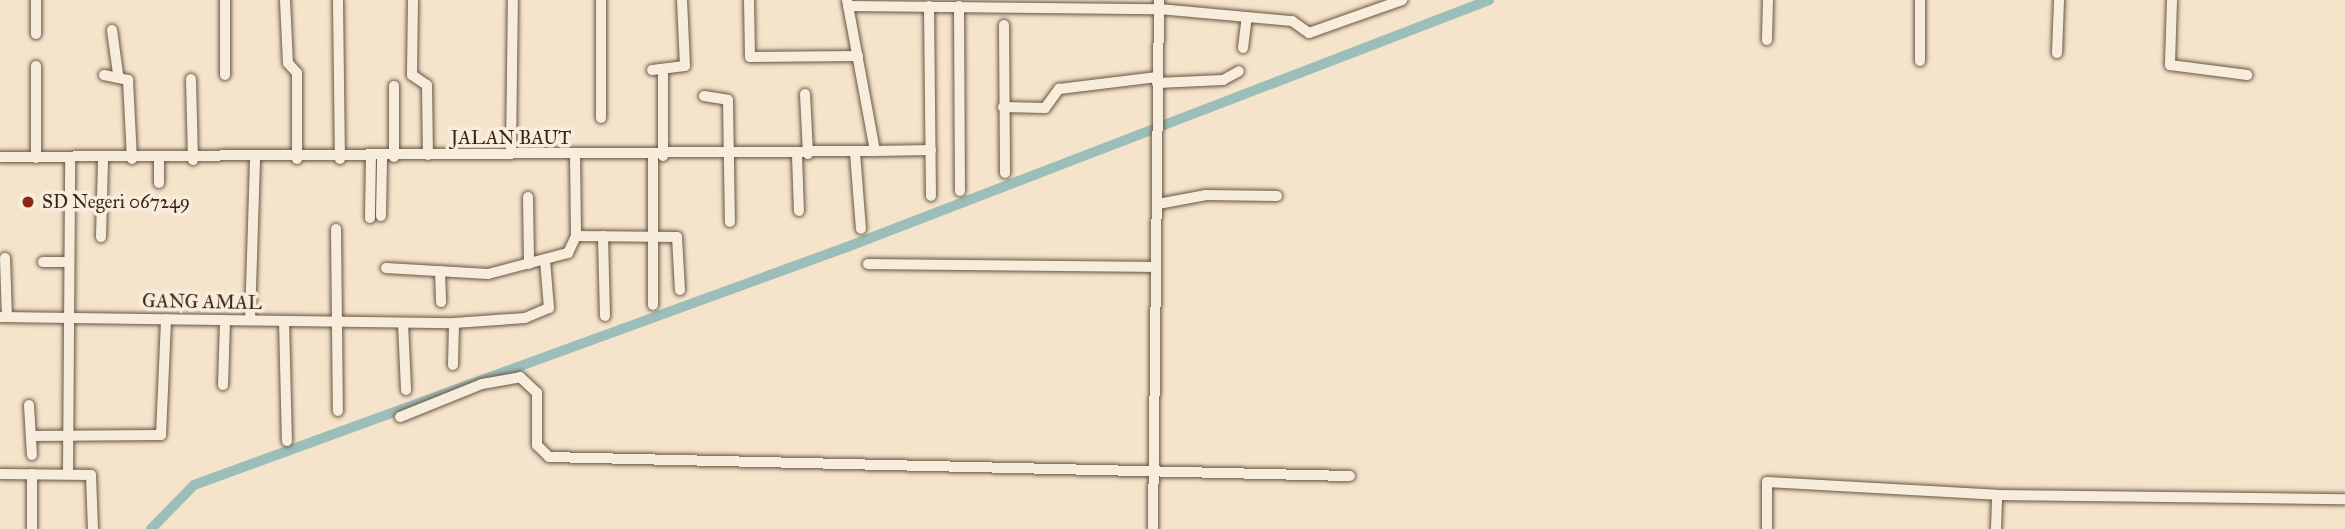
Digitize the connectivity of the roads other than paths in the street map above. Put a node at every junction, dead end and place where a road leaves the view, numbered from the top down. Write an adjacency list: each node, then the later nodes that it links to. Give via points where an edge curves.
1 (36, 0): 25 (street)
2 (225, 0): 35 (street)
3 (285, 0): 62 (street, via 288,63 297,73)
4 (338, 0): 63 (street)
5 (413, 0): 49 (street, via 412,75 427,85)
6 (513, 0): 47 (street)
7 (601, 0): 43 (street)
8 (682, 0): 53 (street, via 685,66 657,70)
9 (749, 0): 29 (street, via 750,57)
10 (1402, 0): 22 (street, via 1310,33 1292,21)
11 (1768, 0): 26 (street)
12 (1920, 0): 30 (street)
13 (2059, 0): 28 (street)
14 (2172, 0): 36 (street, via 2170,65)
15 (848, 3): 16 (street); 29 (street)
16 (883, 3): 20 (street)
17 (1072, 3): 18 (street); 19 (street)
18 (1026, 4): 21 (street)
19 (1159, 4): 22 (street); 38 (street)
20 (929, 6): 21 (street); 44 (street)
21 (959, 6): 68 (street)
22 (1247, 18): 27 (street)
23 (1004, 25): 42 (street)
24 (112, 30): 33 (street)
25 (36, 34)
26 (1767, 40)
27 (1243, 48)
28 (2057, 53)
29 (858, 56): 45 (street)
30 (1920, 61)
31 (36, 66): 57 (street)
32 (1239, 71): 38 (street, via 1223,80)
33 (118, 74): 34 (street); 60 (street, via 128,80)
34 (104, 75)
35 (225, 75)
36 (2247, 75)
37 (191, 79): 65 (street)
38 (1157, 80): 42 (street, via 1059,89 1045,108); 72 (street)
39 (394, 86): 56 (street)
40 (805, 94): 50 (street)
41 (704, 96): 48 (street, via 729,100)
42 (1003, 107): 66 (street)
43 (601, 118)
44 (932, 150): 45 (street, JALAN BAUT); 69 (street)
45 (875, 151): 46 (street, JALAN BAUT)
46 (855, 153): 50 (street, JALAN BAUT); 78 (street)
47 (511, 154): 49 (street, JALAN BAUT); 52 (street, JALAN BAUT)
48 (730, 154): 50 (street, JALAN BAUT); 53 (street, JALAN BAUT); 76 (street)
49 (428, 155): 56 (street, JALAN BAUT)
50 (802, 155): 73 (street)
51 (382, 156): 55 (street, JALAN BAUT); 56 (street, JALAN BAUT); 74 (street)
52 (575, 156): 53 (street, JALAN BAUT); 79 (street)
53 (658, 156): 81 (street)
54 (0, 157): 57 (street, JALAN BAUT)
55 (371, 157): 63 (street, JALAN BAUT); 75 (street)
56 (394, 157)
57 (36, 158): 58 (street, JALAN BAUT)
58 (70, 158): 59 (street, JALAN BAUT); 86 (street)
59 (103, 159): 60 (street, JALAN BAUT); 82 (street)
60 (132, 159): 64 (street, JALAN BAUT)
61 (255, 159): 62 (street, JALAN BAUT); 65 (street, JALAN BAUT); 100 (street)
62 (297, 159): 63 (street, JALAN BAUT)
63 (340, 159)
64 (159, 160): 65 (street, JALAN BAUT); 67 (street)
65 (193, 160)
66 (1005, 173)
67 (159, 183)
68 (960, 191)
69 (931, 196)
70 (1277, 196): 72 (street, via 1206,195)
71 (528, 197): 87 (street)
72 (1158, 204): 89 (street)
73 (799, 211)
74 (381, 216)
75 (370, 218)
76 (730, 222)
77 (336, 229): 102 (street)
78 (861, 229)
79 (576, 236): 80 (street); 84 (street, via 568,253)
80 (603, 236): 81 (street); 95 (street)
81 (653, 236): 92 (street, via 677,237); 94 (street)
82 (101, 237)
83 (5, 258): 96 (street)
84 (545, 260): 87 (street); 104 (street, GANG AMAL, via 545,313)
85 (43, 262): 86 (street)
86 (69, 262): 97 (street)
87 (529, 264): 91 (street, via 488,274)
88 (868, 264): 89 (street)
89 (1156, 267): 115 (street)
90 (386, 268): 91 (street)
91 (440, 271): 93 (street)
92 (680, 290)
93 (441, 302)
94 (653, 305)
95 (605, 316)
96 (3, 317): 97 (street, GANG AMAL)
97 (69, 317): 98 (street, GANG AMAL); 111 (street)
98 (166, 319): 99 (street, GANG AMAL); 111 (street, via 161,435)
99 (225, 320): 100 (street, GANG AMAL); 106 (street)
100 (250, 320): 101 (street, GANG AMAL)
101 (284, 321): 102 (street, GANG AMAL); 113 (street)
102 (337, 321): 103 (street, GANG AMAL); 109 (street)
103 (403, 323): 104 (street, GANG AMAL); 107 (street)
104 (454, 323): 105 (street)
105 (453, 365)
106 (223, 386)
107 (406, 390)
108 (29, 405): 112 (street)
109 (338, 411)
110 (400, 417): 115 (street, via 482,384 520,377 537,393 537,445 549,457)
111 (68, 435): 112 (street); 118 (street)
112 (32, 436): 114 (street)
113 (286, 441)
114 (32, 455)
115 (1154, 473): 119 (street); 124 (street)
116 (0, 474): 117 (street)
117 (32, 474): 118 (street); 122 (street)
118 (68, 474): 123 (street, via 91,475)
119 (1350, 476)
120 (1997, 495): 121 (street); 125 (street, via 1767,482); 126 (street)
121 (2345, 499)
122 (32, 529)
123 (93, 529)
124 (1153, 529)
125 (1767, 529)
126 (1997, 529)

